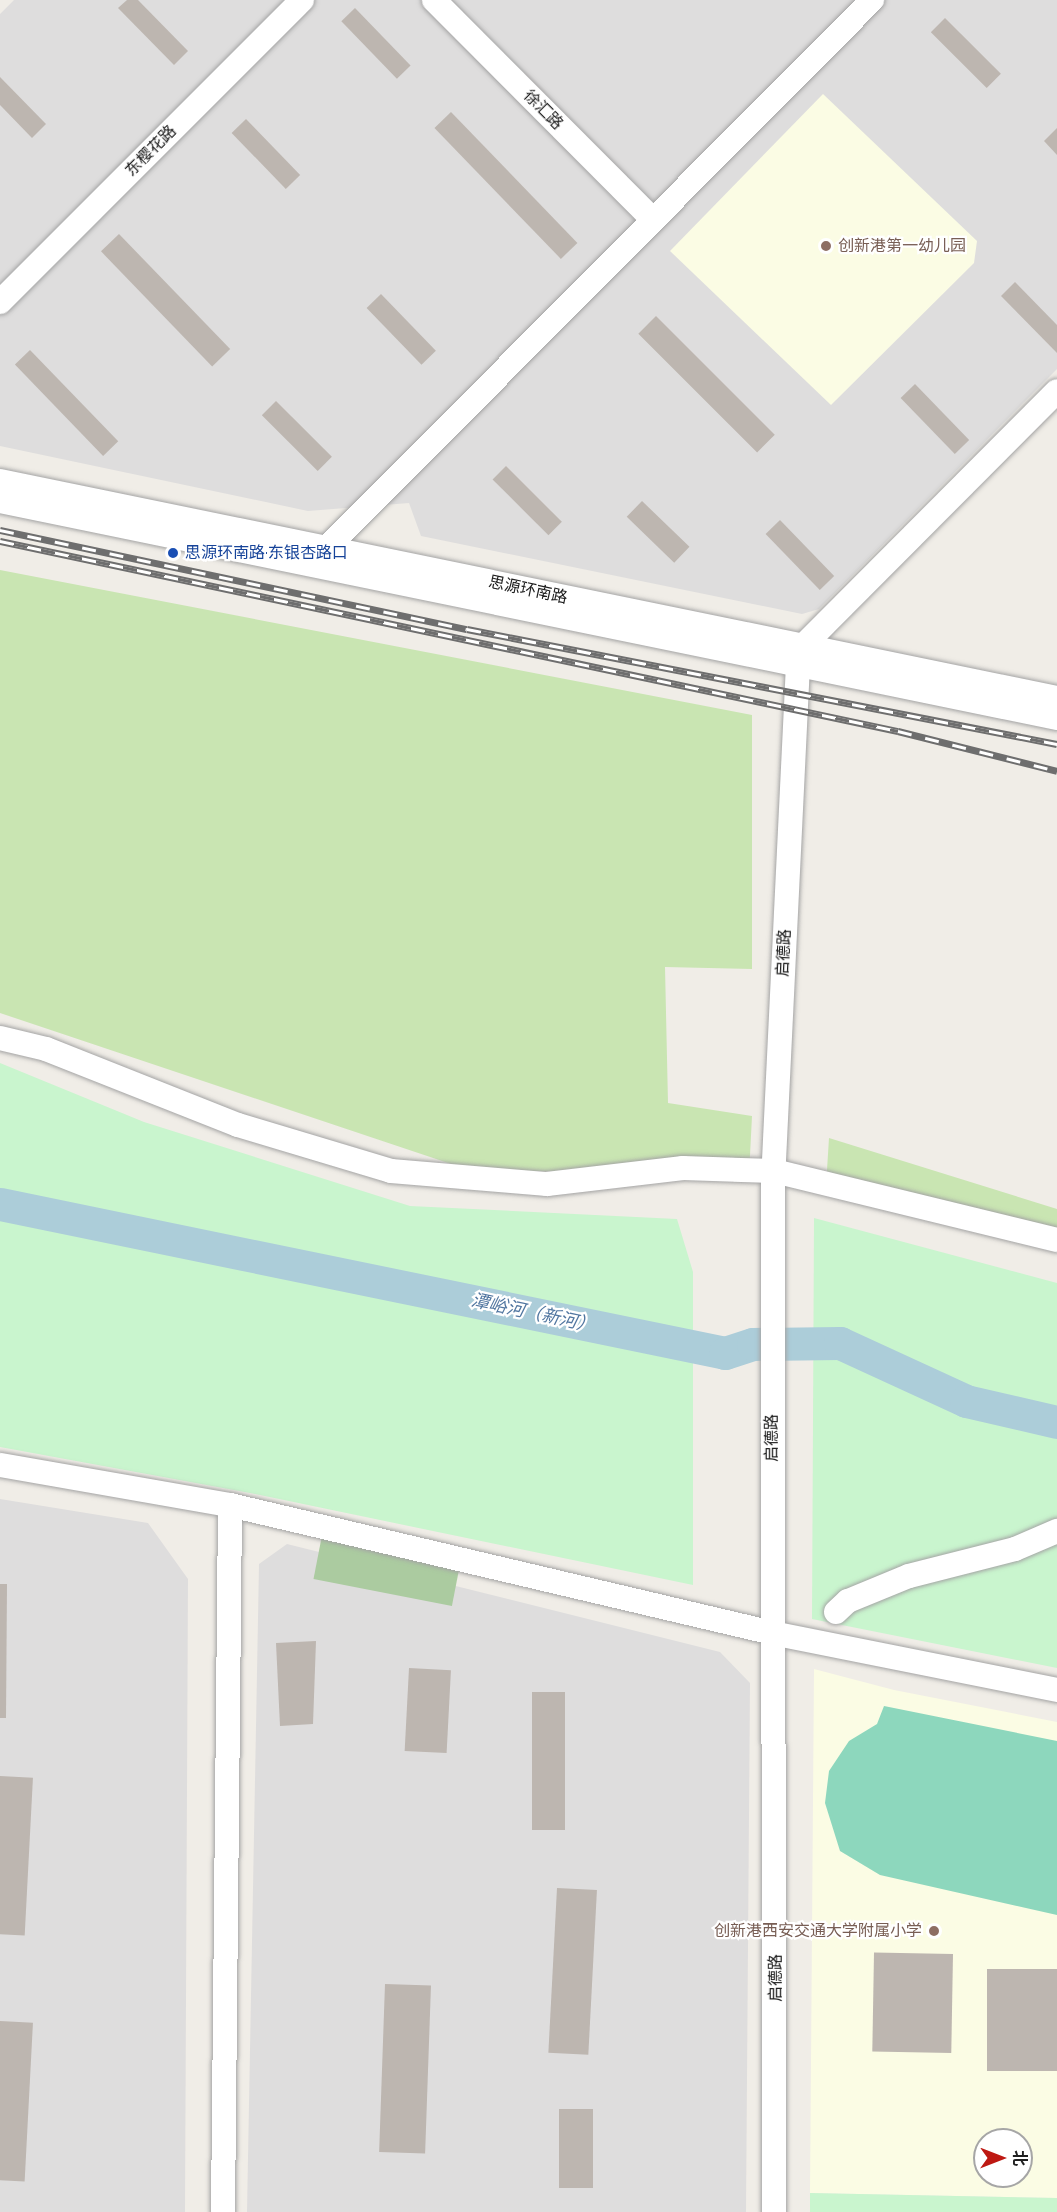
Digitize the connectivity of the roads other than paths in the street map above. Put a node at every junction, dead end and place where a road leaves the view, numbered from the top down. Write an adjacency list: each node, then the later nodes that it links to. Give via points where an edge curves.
1 (302, 0): 5 (street, 东樱花路)
2 (434, 0): 4 (street, 徐汇路)
3 (872, 0): 4 (street)
4 (652, 220): 9 (street)
5 (0, 302)
6 (1057, 391): 10 (street)
7 (0, 481): 9 (street, 思源环南路)
8 (0, 501): 9 (street, 思源环南路)
9 (324, 558): 10 (street, 思源环南路)
10 (800, 656): 11 (street, 思源环南路); 12 (street, 思源环南路); 14 (street, 启德路)
11 (1057, 698)
12 (1057, 717)
13 (0, 1038): 14 (street, via 46,1049 238,1125 391,1171 547,1184 683,1168)
14 (773, 1176): 15 (street); 20 (street, 启德路, via 772,1599)
15 (1057, 1240)
16 (0, 1465): 17 (street)
17 (230, 1505): 20 (street); 22 (street)
18 (1057, 1531): 19 (street, via 1015,1549 909,1576 848,1601)
19 (836, 1612)
20 (777, 1634): 21 (street); 23 (street, 启德路)
21 (1057, 1690)
22 (223, 2212)
23 (774, 2212)

